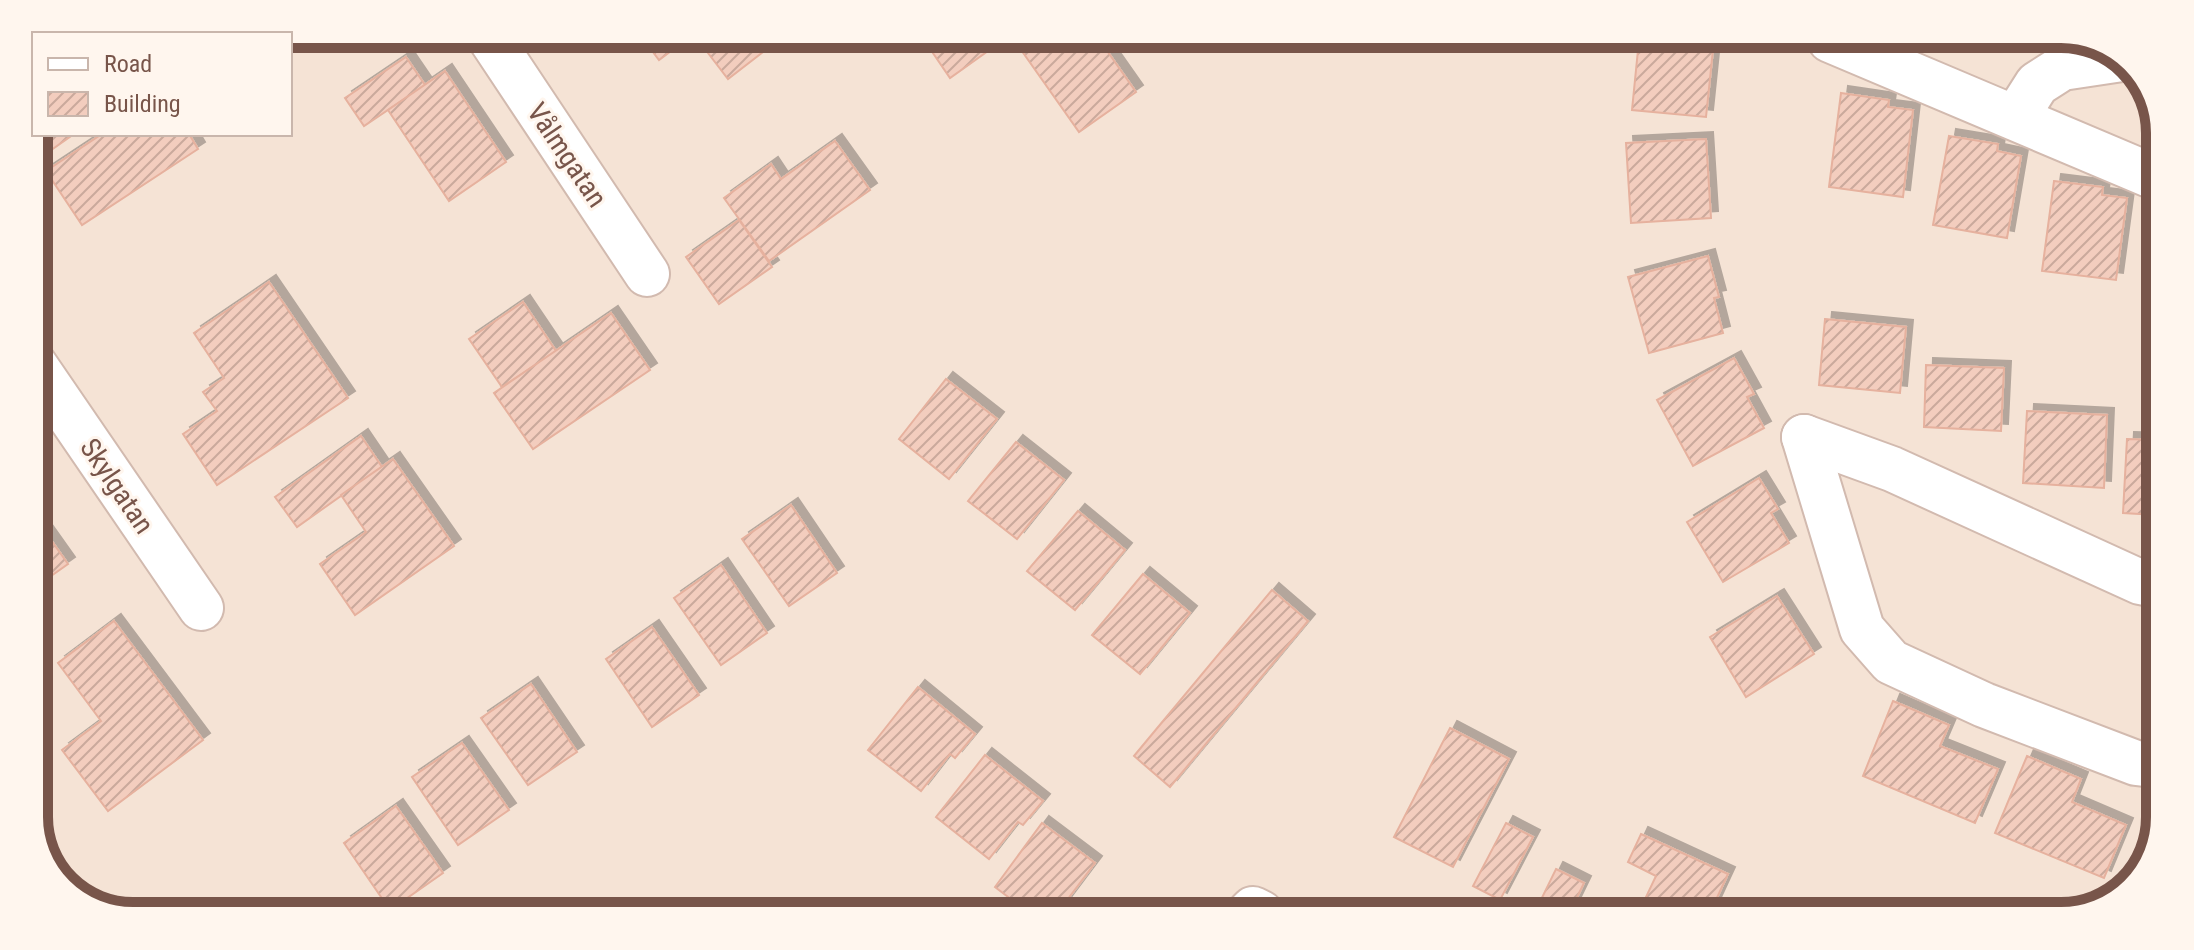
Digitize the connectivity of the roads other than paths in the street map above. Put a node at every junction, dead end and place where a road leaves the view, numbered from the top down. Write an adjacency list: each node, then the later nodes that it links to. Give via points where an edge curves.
1 (497, 48): 6 (street, Vålmgatan)
2 (1849, 48): 4 (street)
3 (2106, 61): 4 (street, via 2062,68 2037,84)
4 (2016, 117): 5 (street)
5 (2146, 173)
6 (647, 274)
7 (48, 384): 9 (street, Skylgatan)
8 (2146, 583): 10 (street, via 1892,469 1804,437 1862,629 1891,662 1984,705)
9 (201, 608)
10 (2146, 764)

